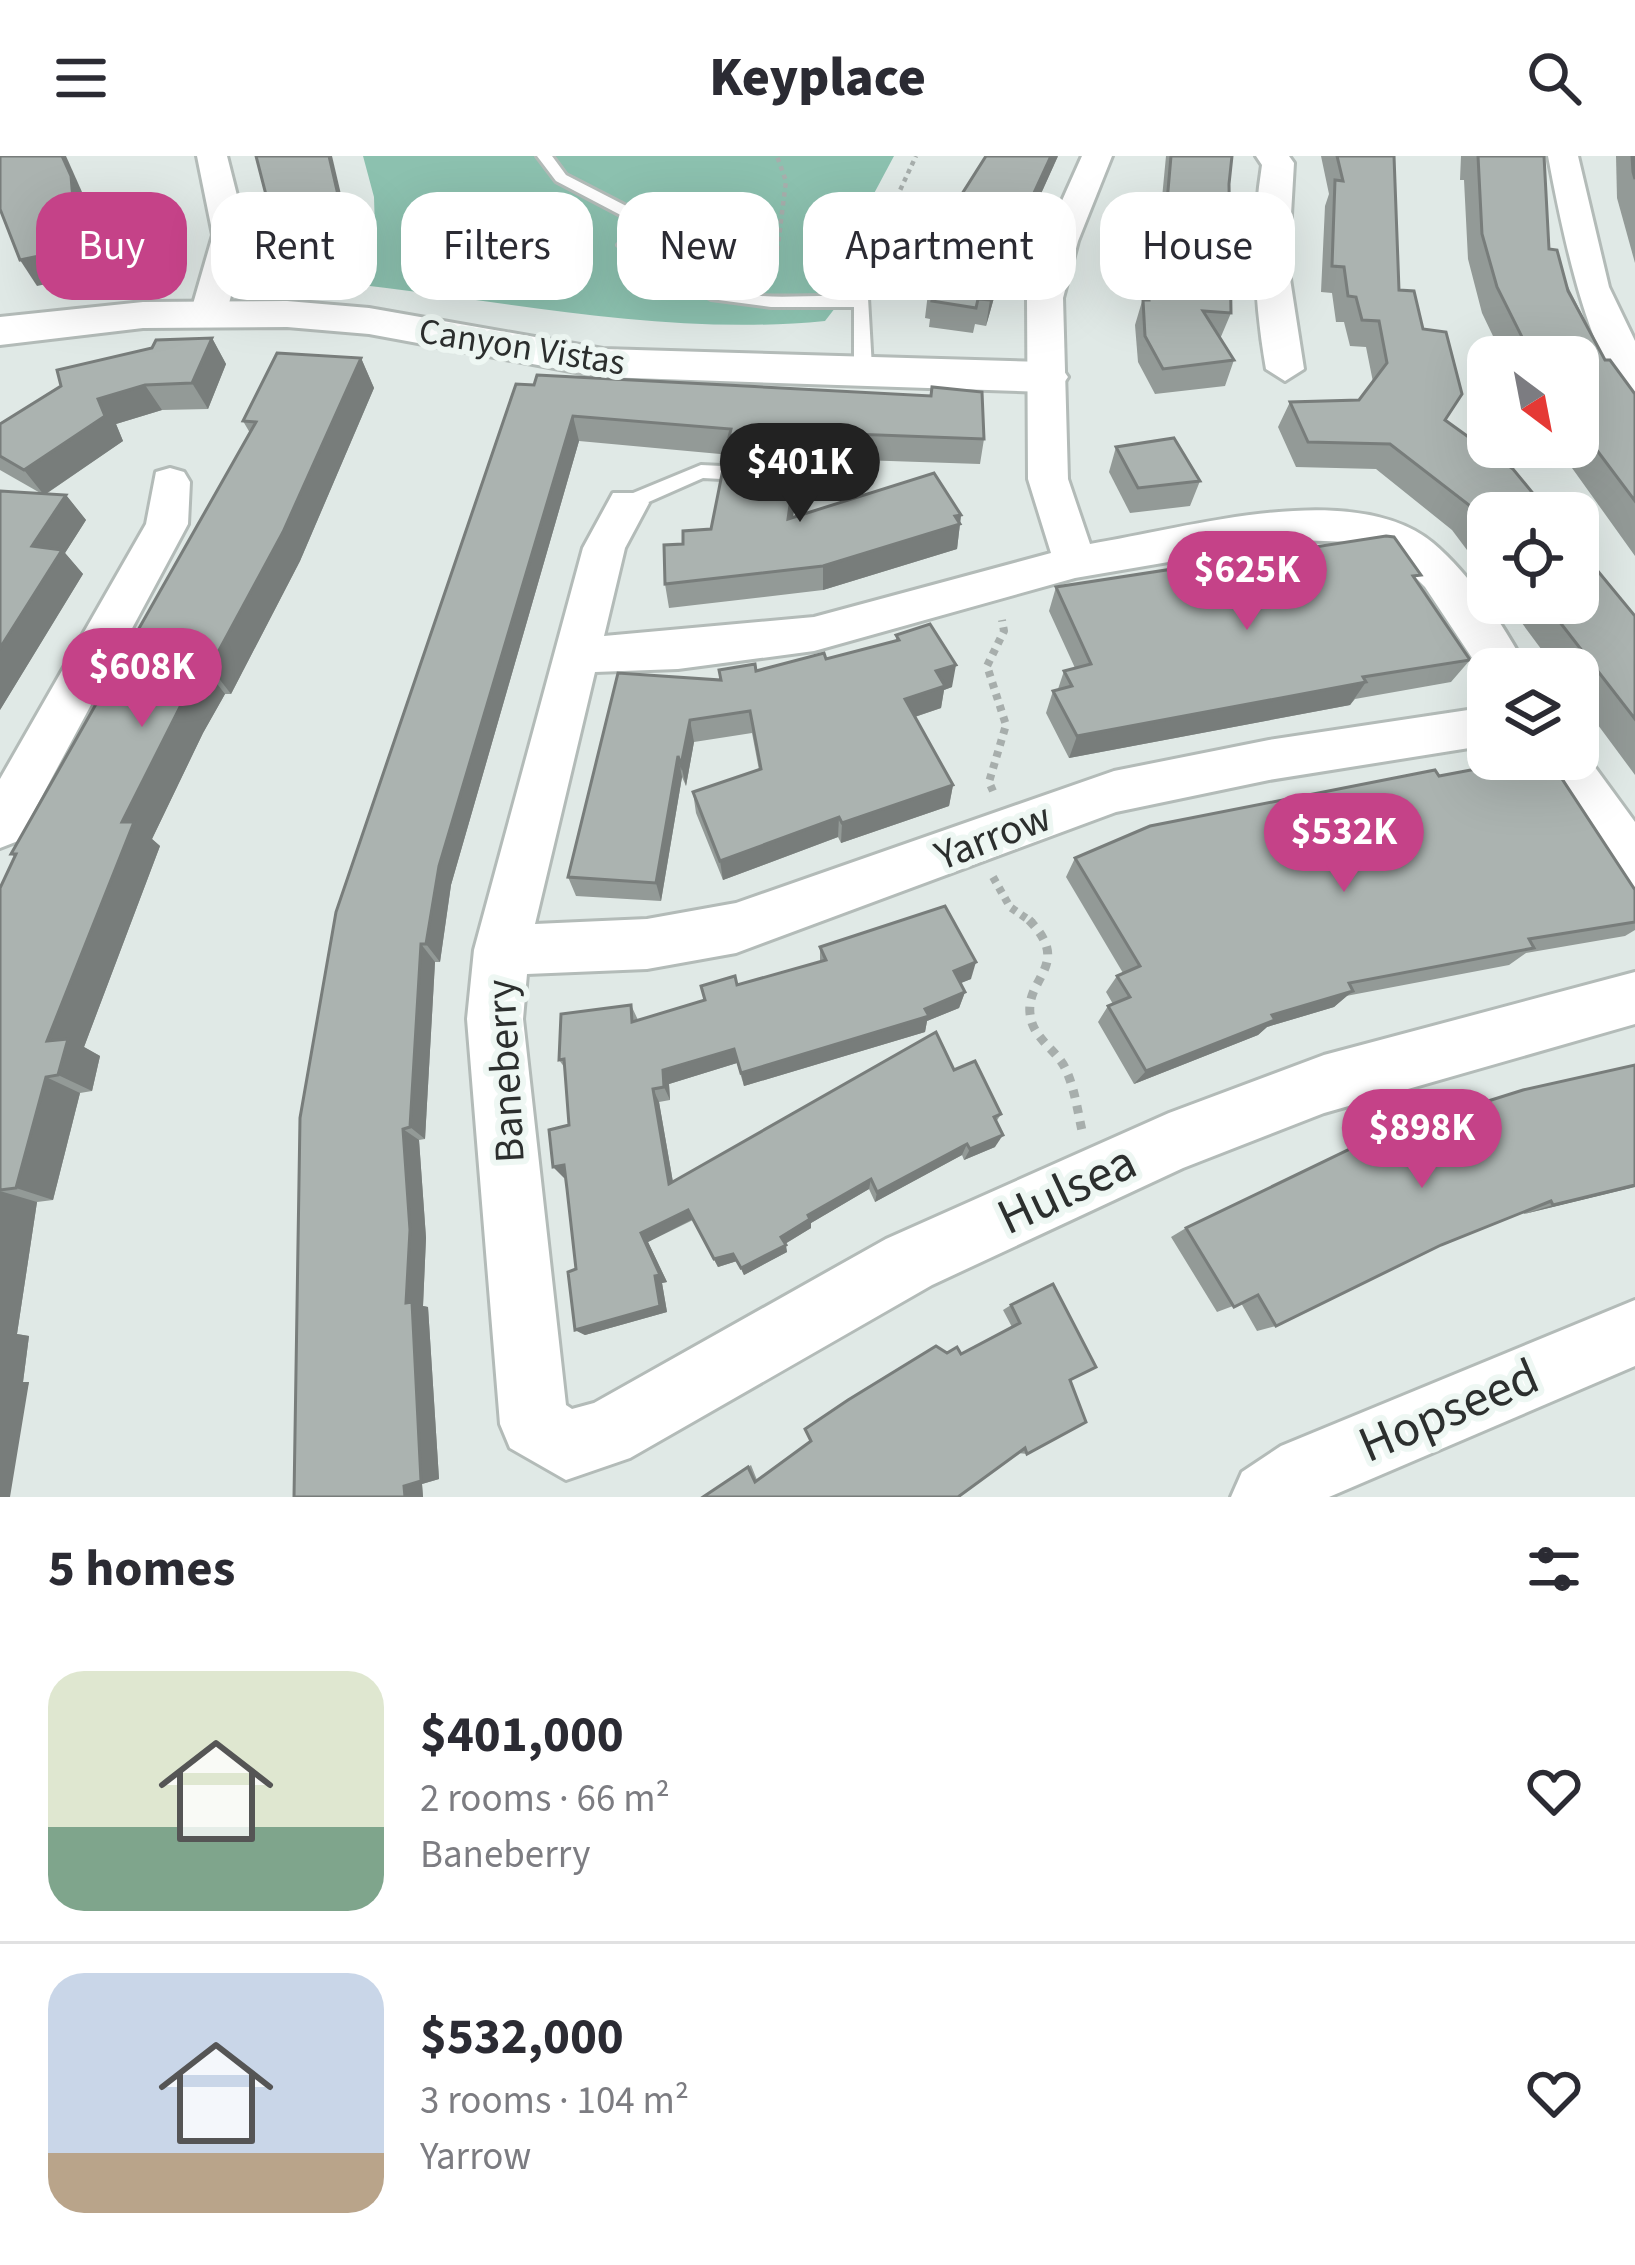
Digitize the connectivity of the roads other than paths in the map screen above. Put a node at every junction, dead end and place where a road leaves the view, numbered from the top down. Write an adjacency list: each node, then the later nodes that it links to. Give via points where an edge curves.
1 (212, 156): 8 (street, via 230,235)
2 (544, 156): 6 (lane, via 561,178)
3 (1097, 156): 12 (street, via 1045,298)
4 (1271, 156): 11 (street, via 1278,163 1269,288)
5 (1563, 156): 13 (street, via 1592,287)
6 (617, 207)
7 (756, 300): 10 (lane, via 862,302)
8 (209, 311): 9 (street, Canyon Vistas); 10 (street, Canyon Vistas, via 369,321 603,364)
9 (0, 331)
10 (863, 368): 12 (street, Canyon Vistas)
11 (1286, 369)
12 (1046, 377): 17 (street, via 1048,479)
13 (1635, 381)
14 (849, 479): 16 (lane, via 701,471)
15 (170, 482): 22 (street, via 167,524)
16 (628, 503): 19 (street, Baneberry, via 604,548)
17 (1076, 562): 18 (street, via 1296,525 1352,526 1415,551); 19 (street, via 814,634)
18 (1490, 648)
19 (580, 655): 24 (street, Baneberry)
20 (1467, 729): 24 (street, Yarrow, via 1114,792 736,928 647,944)
21 (1578, 780): 23 (street)
22 (0, 826)
23 (1635, 863)
24 (501, 950): 27 (street, Baneberry, via 495,1019)
25 (1635, 998): 27 (street, Hulsea, via 1324,1084 1104,1172 909,1262 606,1434 566,1444)
26 (1635, 1333): 28 (street, Hopseed, via 1306,1472)
27 (534, 1424)
28 (1267, 1497)

